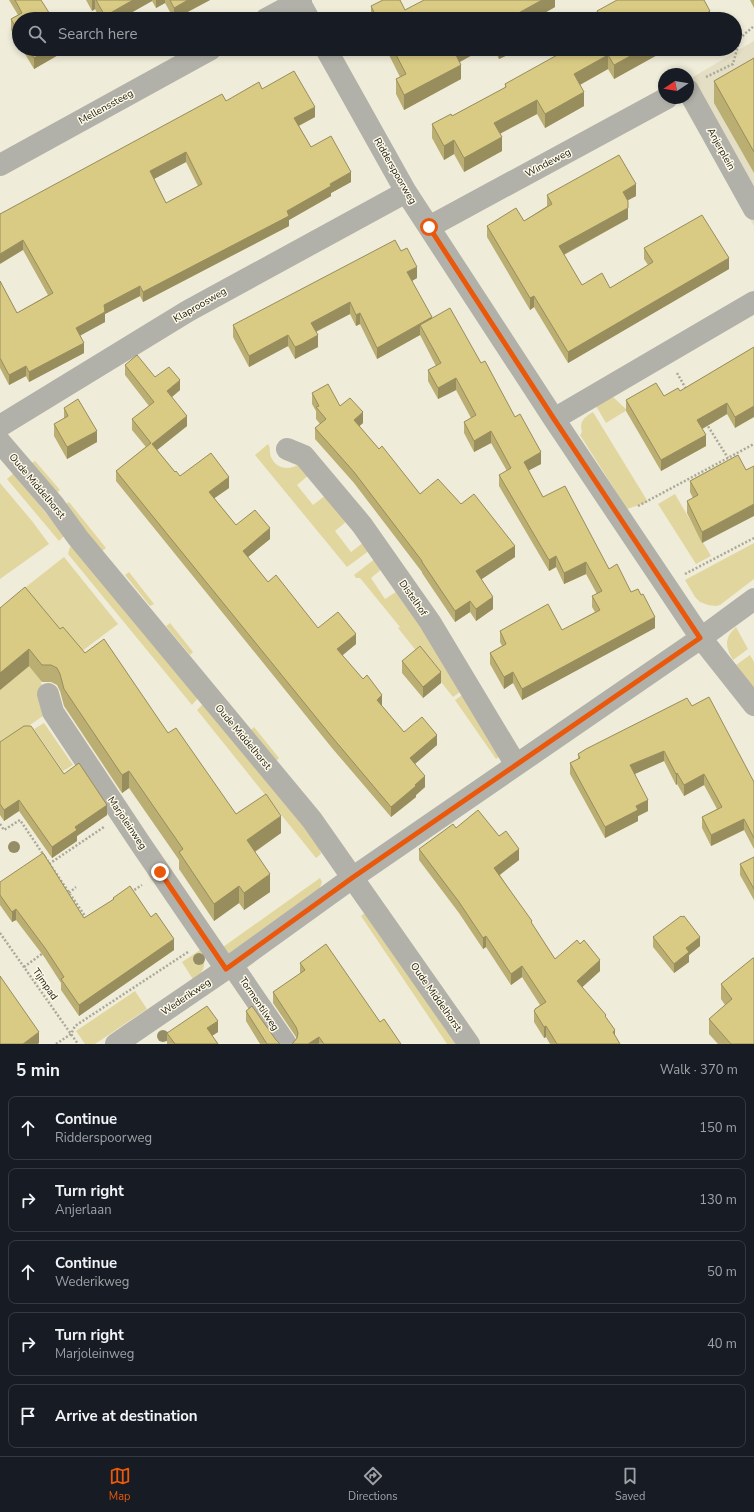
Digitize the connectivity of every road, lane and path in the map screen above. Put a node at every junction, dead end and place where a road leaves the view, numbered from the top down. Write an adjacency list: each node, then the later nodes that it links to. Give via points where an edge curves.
1 (303, 7): 2 (street)
2 (288, 12)
3 (754, 26): 4 (path)
4 (742, 36)
5 (198, 56): 10 (street, Mellenssteeg)
6 (330, 56): 11 (street, Ridderspoorweg)
7 (735, 56): 8 (path, via 733,64)
8 (694, 85): 12 (street, Anjerplein)
9 (658, 103): 13 (street, Windeweg)
10 (0, 165)
11 (406, 192): 13 (street, Ridderspoorweg); 19 (street, Klaproosweg, via 188,311)
12 (754, 209)
13 (429, 227): 17 (street, Ridderspoorweg)
14 (754, 302): 15 (street)
15 (665, 354): 16 (path); 17 (street)
16 (689, 393)
17 (554, 419): 24 (street, Ridderspoorweg)
18 (704, 419): 23 (path)
19 (0, 426)
20 (0, 442): 38 (street, Oude Middelhorst, via 312,820)
21 (754, 444): 23 (path)
22 (287, 449): 31 (street, Distelhof, via 304,456 362,525 430,622)
23 (728, 458): 24 (path)
24 (619, 516): 26 (street, Ridderspoorweg)
25 (754, 538): 26 (path)
26 (665, 585): 28 (street, Ridderspoorweg)
27 (754, 599): 28 (street, Wederikweg)
28 (700, 638): 30 (street, Ridderspoorweg); 31 (street, Wederikweg)
29 (48, 694): 32 (street, Marjoleinweg, via 53,712)
30 (754, 705)
31 (516, 765): 38 (street, Wederikweg)
32 (121, 815): 36 (path); 37 (street, Marjoleinweg)
33 (0, 824): 34 (path, via 4,830 20,820)
34 (45, 857): 35 (path); 36 (path)
35 (39, 862)
36 (49, 864): 40 (path)
37 (160, 872): 41 (path); 44 (street, Marjoleinweg)
38 (352, 878): 47 (street, Wederikweg); 53 (street, Oude Middelhorst)
39 (76, 887): 40 (path)
40 (69, 893): 42 (path)
41 (128, 895)
42 (89, 922)
43 (0, 933): 46 (path, Tijmpad)
44 (207, 940): 47 (street, Marjoleinweg); 48 (path, via 75,1026)
45 (43, 953): 46 (path)
46 (24, 966): 48 (path, Tijmpad)
47 (229, 967): 49 (street, Wederikweg); 52 (street, Tormentilweg)
48 (71, 1034): 50 (path); 51 (path, Tijmpad)
49 (128, 1041)
50 (56, 1044)
51 (78, 1044)
52 (286, 1044)
53 (469, 1044)

